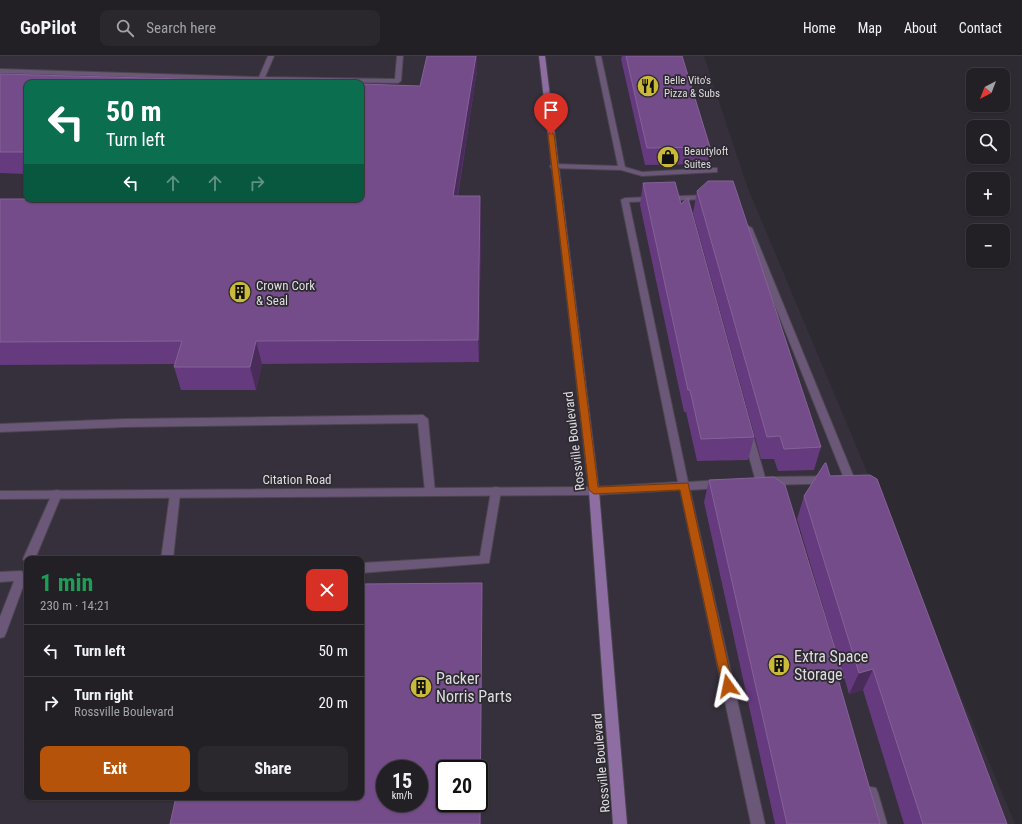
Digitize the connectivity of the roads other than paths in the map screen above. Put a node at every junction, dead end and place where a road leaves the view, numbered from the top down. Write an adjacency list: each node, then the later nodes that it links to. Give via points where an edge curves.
1 (271, 56): 6 (street)
2 (400, 56): 8 (street, via 398,81)
3 (542, 56): 9 (main road, Rossville Boulevard)
4 (598, 56): 10 (street)
5 (0, 71): 6 (street)
6 (261, 79): 7 (street)
7 (330, 80)
8 (364, 81)
9 (554, 166): 10 (street); 19 (main road, Rossville Boulevard)
10 (622, 168): 11 (street, via 642,174)
11 (714, 170)
12 (720, 196): 18 (street, via 685,201 625,200)
13 (744, 217): 16 (street, via 850,480)
14 (0, 428): 21 (street, via 125,423 423,419)
15 (746, 428): 16 (street, via 757,482)
16 (778, 481): 25 (street)
17 (730, 483): 18 (street, Citation Road)
18 (684, 486): 19 (street, Citation Road); 35 (street)
19 (594, 490): 20 (street, Citation Road); 34 (main road, Rossville Boulevard)
20 (496, 491): 21 (street, Citation Road); 28 (street, via 485,560)
21 (430, 492): 23 (street, Citation Road)
22 (57, 494): 23 (street, Citation Road); 24 (street, Citation Road); 26 (street)
23 (175, 494): 27 (street)
24 (0, 495)
25 (783, 496)
26 (30, 556)
27 (167, 556)
28 (364, 568)
29 (24, 571): 30 (street)
30 (22, 576): 31 (street); 32 (street)
31 (0, 577)
32 (0, 633)
33 (867, 778): 36 (street)
34 (620, 824)
35 (758, 824)
36 (880, 824)

